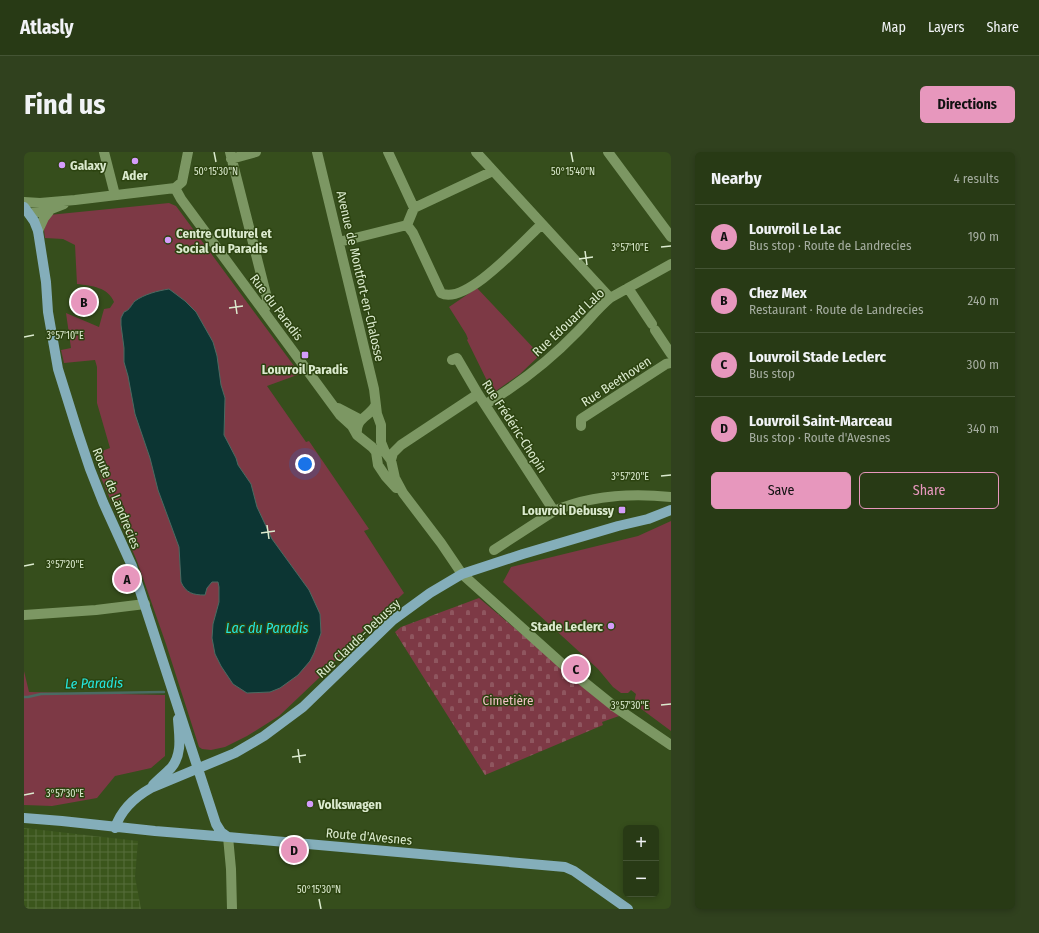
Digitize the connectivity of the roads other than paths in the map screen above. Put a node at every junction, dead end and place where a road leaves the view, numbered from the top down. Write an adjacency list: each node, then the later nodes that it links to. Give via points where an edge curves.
1 (104, 152): 11 (street)
2 (188, 152): 10 (street, via 182,182)
3 (256, 152): 8 (street)
4 (317, 152): 21 (street, Avenue de Montfort-en-Chalosse)
5 (388, 152): 14 (street)
6 (476, 152): 9 (street)
7 (608, 152): 20 (street)
8 (230, 155): 25 (street, via 267,298)
9 (493, 171): 14 (street); 17 (street)
10 (175, 188): 11 (street); 25 (street, Rue du Paradis)
11 (115, 194): 12 (street)
12 (75, 200): 13 (street); 15 (street)
13 (24, 202)
14 (414, 208): 18 (street)
15 (51, 209): 16 (street); 19 (street)
16 (27, 210): 19 (main road, Route de Landrecies)
17 (542, 224): 18 (street, via 484,278 463,291 449,295 441,293); 24 (street)
18 (407, 225): 21 (street)
19 (38, 231): 45 (main road, Route de Landrecies, via 58,370 90,469 132,566)
20 (671, 236)
21 (340, 242): 32 (street, Avenue de Montfort-en-Chalosse)
22 (671, 264): 23 (street, Rue Edouard Lalo)
23 (628, 288): 24 (street, Rue Edouard Lalo); 26 (street)
24 (610, 298): 30 (street, Rue Edouard Lalo, via 528,376)
25 (264, 311): 31 (street, Rue du Paradis)
26 (671, 354)
27 (452, 360): 29 (street, Rue Frédéric-Chopin, via 456,358)
28 (671, 363): 35 (street, Rue Beethoven, via 581,419)
29 (478, 394): 30 (street, Rue Frédéric-Chopin); 38 (street)
30 (486, 404): 41 (street, Rue Frédéric-Chopin)
31 (333, 405): 33 (street, Rue du Paradis); 36 (street, Rue du Paradis)
32 (376, 406): 33 (street); 34 (street, Avenue de Montfort-en-Chalosse)
33 (363, 418): 34 (street, Rue du Paradis, via 371,416); 36 (street, via 356,428)
34 (379, 422): 37 (street, Avenue de Montfort-en-Chalosse)
35 (581, 426)
36 (357, 435): 39 (street, Rue du Paradis, via 376,452 378,464)
37 (381, 438): 38 (street, via 392,444); 39 (street, Avenue de Montfort-en-Chalosse)
38 (401, 445): 39 (street, via 393,452)
39 (388, 466): 44 (street, via 403,493)
40 (671, 497): 41 (street, via 613,496 585,500)
41 (554, 510): 43 (street)
42 (671, 510): 44 (main road, Rue Claude-Debussy, via 648,519 530,551)
43 (494, 550)
44 (462, 574): 48 (street, via 614,707); 49 (main road, Rue Claude-Debussy, via 393,620 314,697 282,724 249,745)
45 (145, 604): 46 (street); 47 (main road, Route de Landrecies)
46 (24, 615)
47 (177, 703): 49 (main road, Route de Landrecies); 50 (main road, via 180,744 176,760)
48 (671, 745)
49 (198, 768): 50 (main road, Rue Claude-Debussy); 53 (main road, Route de Landrecies, via 216,824 221,832)
50 (151, 788): 52 (main road, Rue Claude-Debussy, via 140,794 126,809 119,818)
51 (24, 818): 52 (main road, Route d'Avesnes)
52 (116, 828): 53 (main road, Route d'Avesnes)
53 (228, 836): 54 (street); 55 (main road, Route d'Avesnes, via 565,867)
54 (232, 909)
55 (628, 909)

